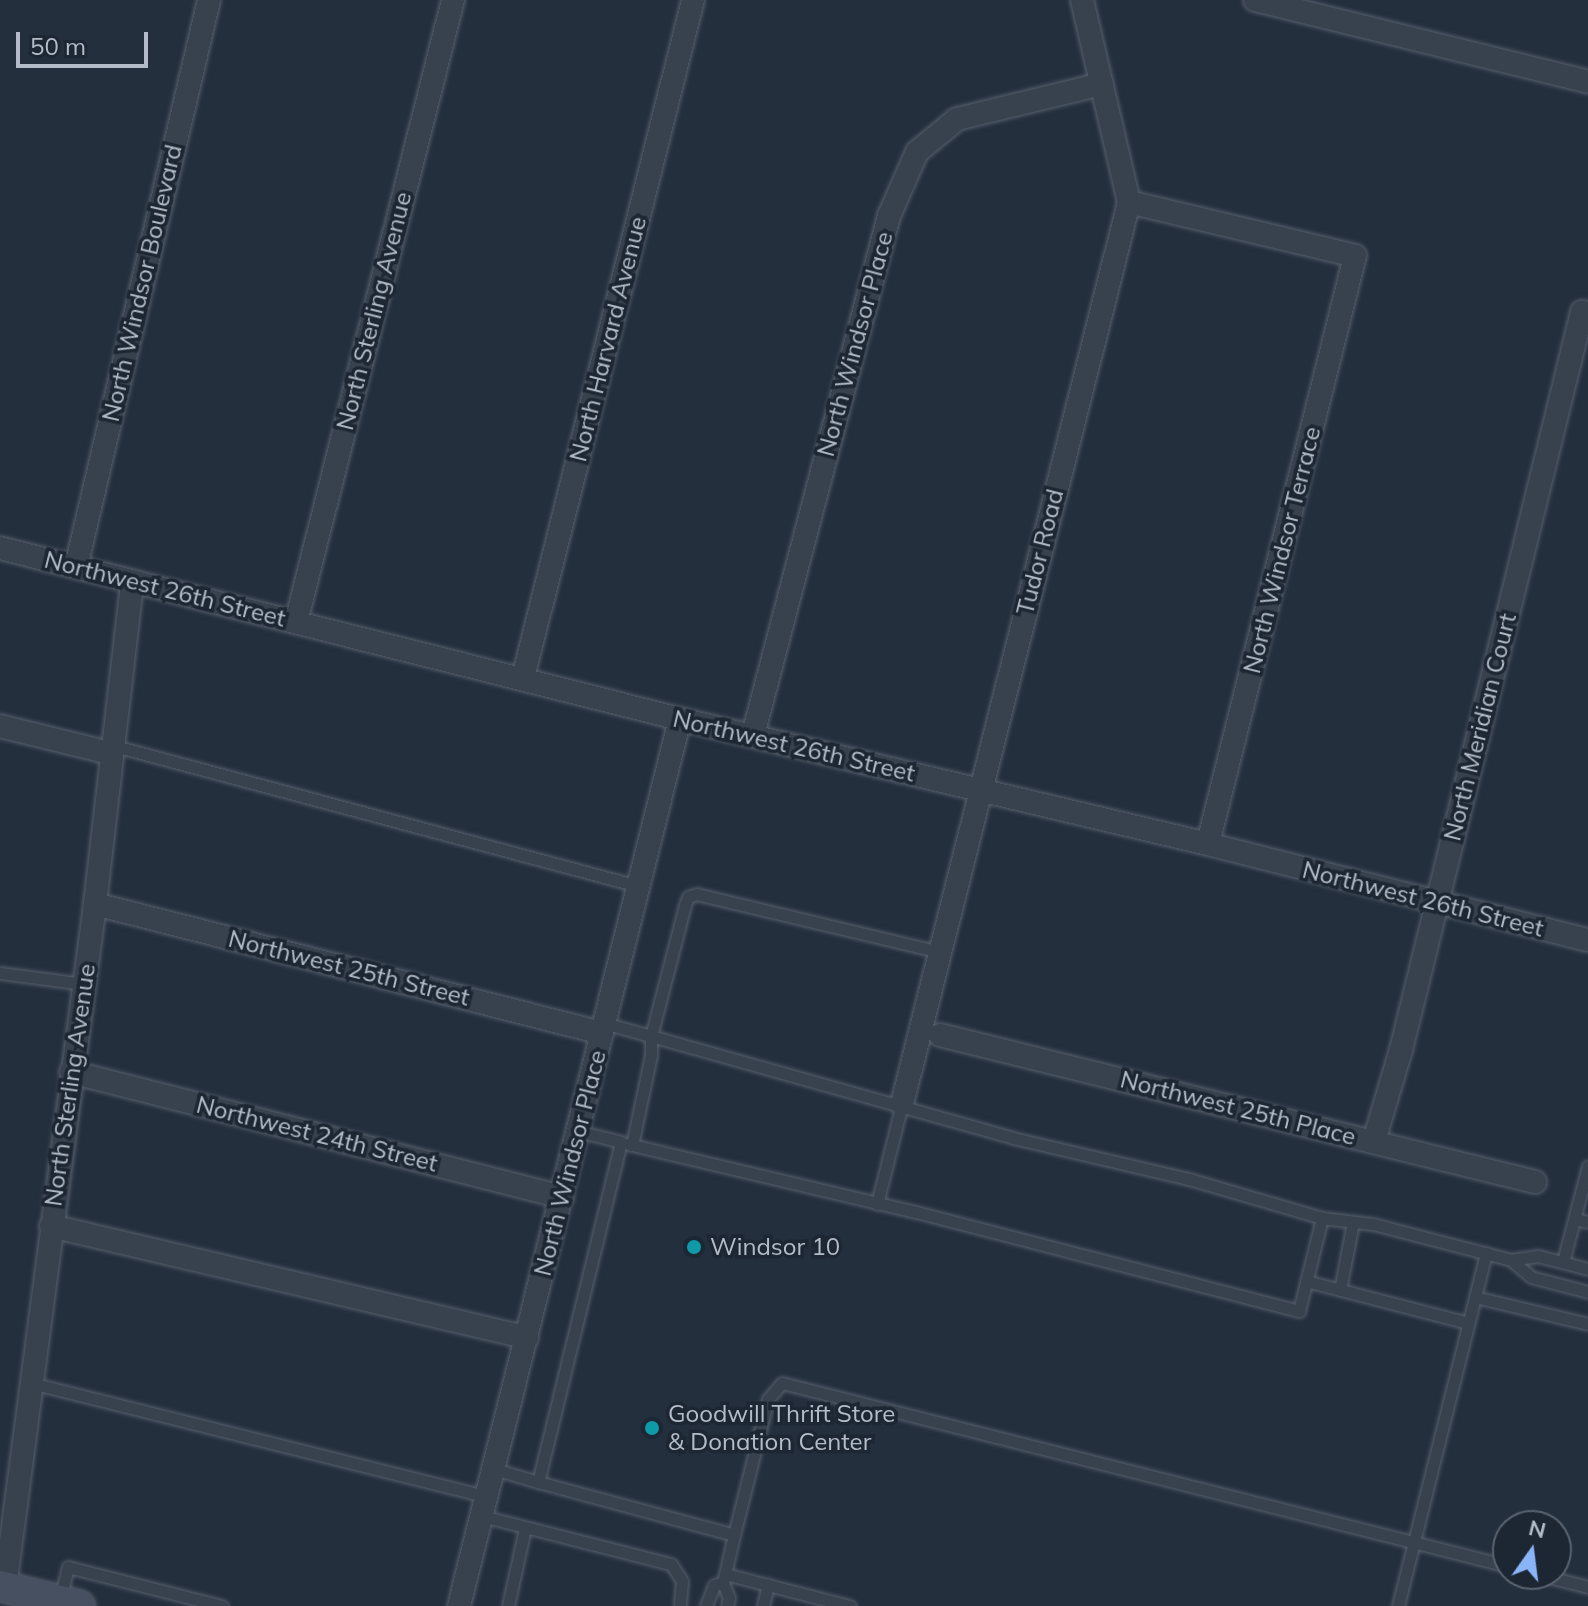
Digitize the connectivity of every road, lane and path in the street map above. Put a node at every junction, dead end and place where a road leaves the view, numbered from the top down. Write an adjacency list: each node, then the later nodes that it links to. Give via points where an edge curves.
1 (209, 0): 11 (street, North Windsor Boulevard)
2 (453, 0): 13 (street, North Sterling Avenue)
3 (693, 0): 14 (street, North Harvard Avenue)
4 (1255, 0): 6 (street)
5 (1087, 1): 7 (street, Tudor Road)
6 (1588, 82)
7 (1102, 84): 8 (street, Tudor Road); 17 (street, North Windsor Place, via 957,119 917,152 889,216)
8 (1129, 202): 19 (street, Tudor Road); 20 (street, North Windsor Terrace, via 1355,256)
9 (1585, 312): 22 (street, North Meridian Court)
10 (0, 548): 11 (street, Northwest 26th Street)
11 (76, 567): 12 (street, Northwest 26th Street)
12 (132, 582): 13 (street, Northwest 26th Street); 18 (street, North Sterling Avenue)
13 (296, 622): 14 (street, Northwest 26th Street)
14 (523, 678): 15 (street, Northwest 26th Street)
15 (680, 719): 17 (street, Northwest 26th Street); 21 (street, North Windsor Place)
16 (0, 726): 18 (street)
17 (753, 735): 19 (street, Northwest 26th Street)
18 (111, 749): 21 (lane); 23 (street, North Sterling Avenue)
19 (980, 790): 20 (street, Northwest 26th Street); 25 (street, Tudor Road)
20 (1208, 844): 22 (street, Northwest 26th Street)
21 (638, 886): 28 (street, North Windsor Place)
22 (1436, 903): 24 (street, Northwest 26th Street); 34 (street, North Meridian Court)
23 (95, 904): 27 (street, North Sterling Avenue); 28 (street, Northwest 25th Street)
24 (1588, 940)
25 (942, 944): 30 (lane, via 697,894 685,905); 32 (street, Tudor Road)
26 (0, 973): 27 (lane)
27 (84, 984): 31 (street, North Sterling Avenue)
28 (603, 1028): 30 (lane); 33 (street, North Windsor Place)
29 (940, 1035): 34 (street, Northwest 25th Place)
30 (651, 1036): 32 (lane); 35 (lane, via 651,1055)
31 (71, 1072): 38 (street, Northwest 24th Street); 44 (street, North Sterling Avenue)
32 (902, 1104): 39 (lane); 40 (lane)
33 (578, 1131): 35 (lane); 38 (street, North Windsor Place)
34 (1374, 1141): 37 (street, Northwest 25th Place)
35 (626, 1144): 39 (lane); 58 (lane)
36 (1588, 1166): 41 (lane)
37 (1535, 1182)
38 (562, 1197): 55 (street, North Windsor Place)
39 (877, 1204): 49 (lane, via 1299,1311)
40 (1322, 1218): 42 (lane); 49 (lane)
41 (1574, 1219): 43 (lane); 47 (lane)
42 (1353, 1222): 45 (lane); 50 (lane)
43 (1588, 1222)
44 (51, 1226): 55 (street); 56 (street, North Sterling Avenue)
45 (1486, 1253): 46 (lane); 52 (lane)
46 (1511, 1260): 47 (lane, via 1538,1256); 51 (lane, via 1531,1277)
47 (1563, 1262): 48 (lane)
48 (1588, 1269)
49 (1306, 1281): 50 (lane)
50 (1340, 1290): 53 (lane)
51 (1588, 1292)
52 (1475, 1297): 53 (lane); 54 (lane)
53 (1468, 1323): 62 (lane)
54 (1588, 1324)
55 (527, 1338): 57 (street, North Windsor Place)
56 (31, 1383): 59 (lane); 66 (street, North Sterling Avenue)
57 (494, 1469): 58 (lane); 59 (street, North Windsor Place)
58 (538, 1482): 61 (lane)
59 (484, 1507): 60 (lane); 69 (street, North Windsor Place)
60 (525, 1528): 70 (lane); 71 (lane, via 671,1564 682,1581)
61 (734, 1535): 62 (lane, via 768,1399 782,1383); 64 (lane)
62 (1414, 1542): 63 (lane); 76 (lane)
63 (1492, 1562)
64 (724, 1578): 65 (lane); 72 (lane, via 714,1585); 73 (lane)
65 (768, 1585): 74 (lane); 75 (lane)
66 (2, 1587): 67 (main road)
67 (70, 1604): 68 (lane, via 68,1567)
68 (222, 1606)
69 (459, 1606)
70 (508, 1606)
71 (680, 1606)
72 (706, 1606)
73 (727, 1606)
74 (763, 1606)
75 (850, 1606)
76 (1398, 1606)

